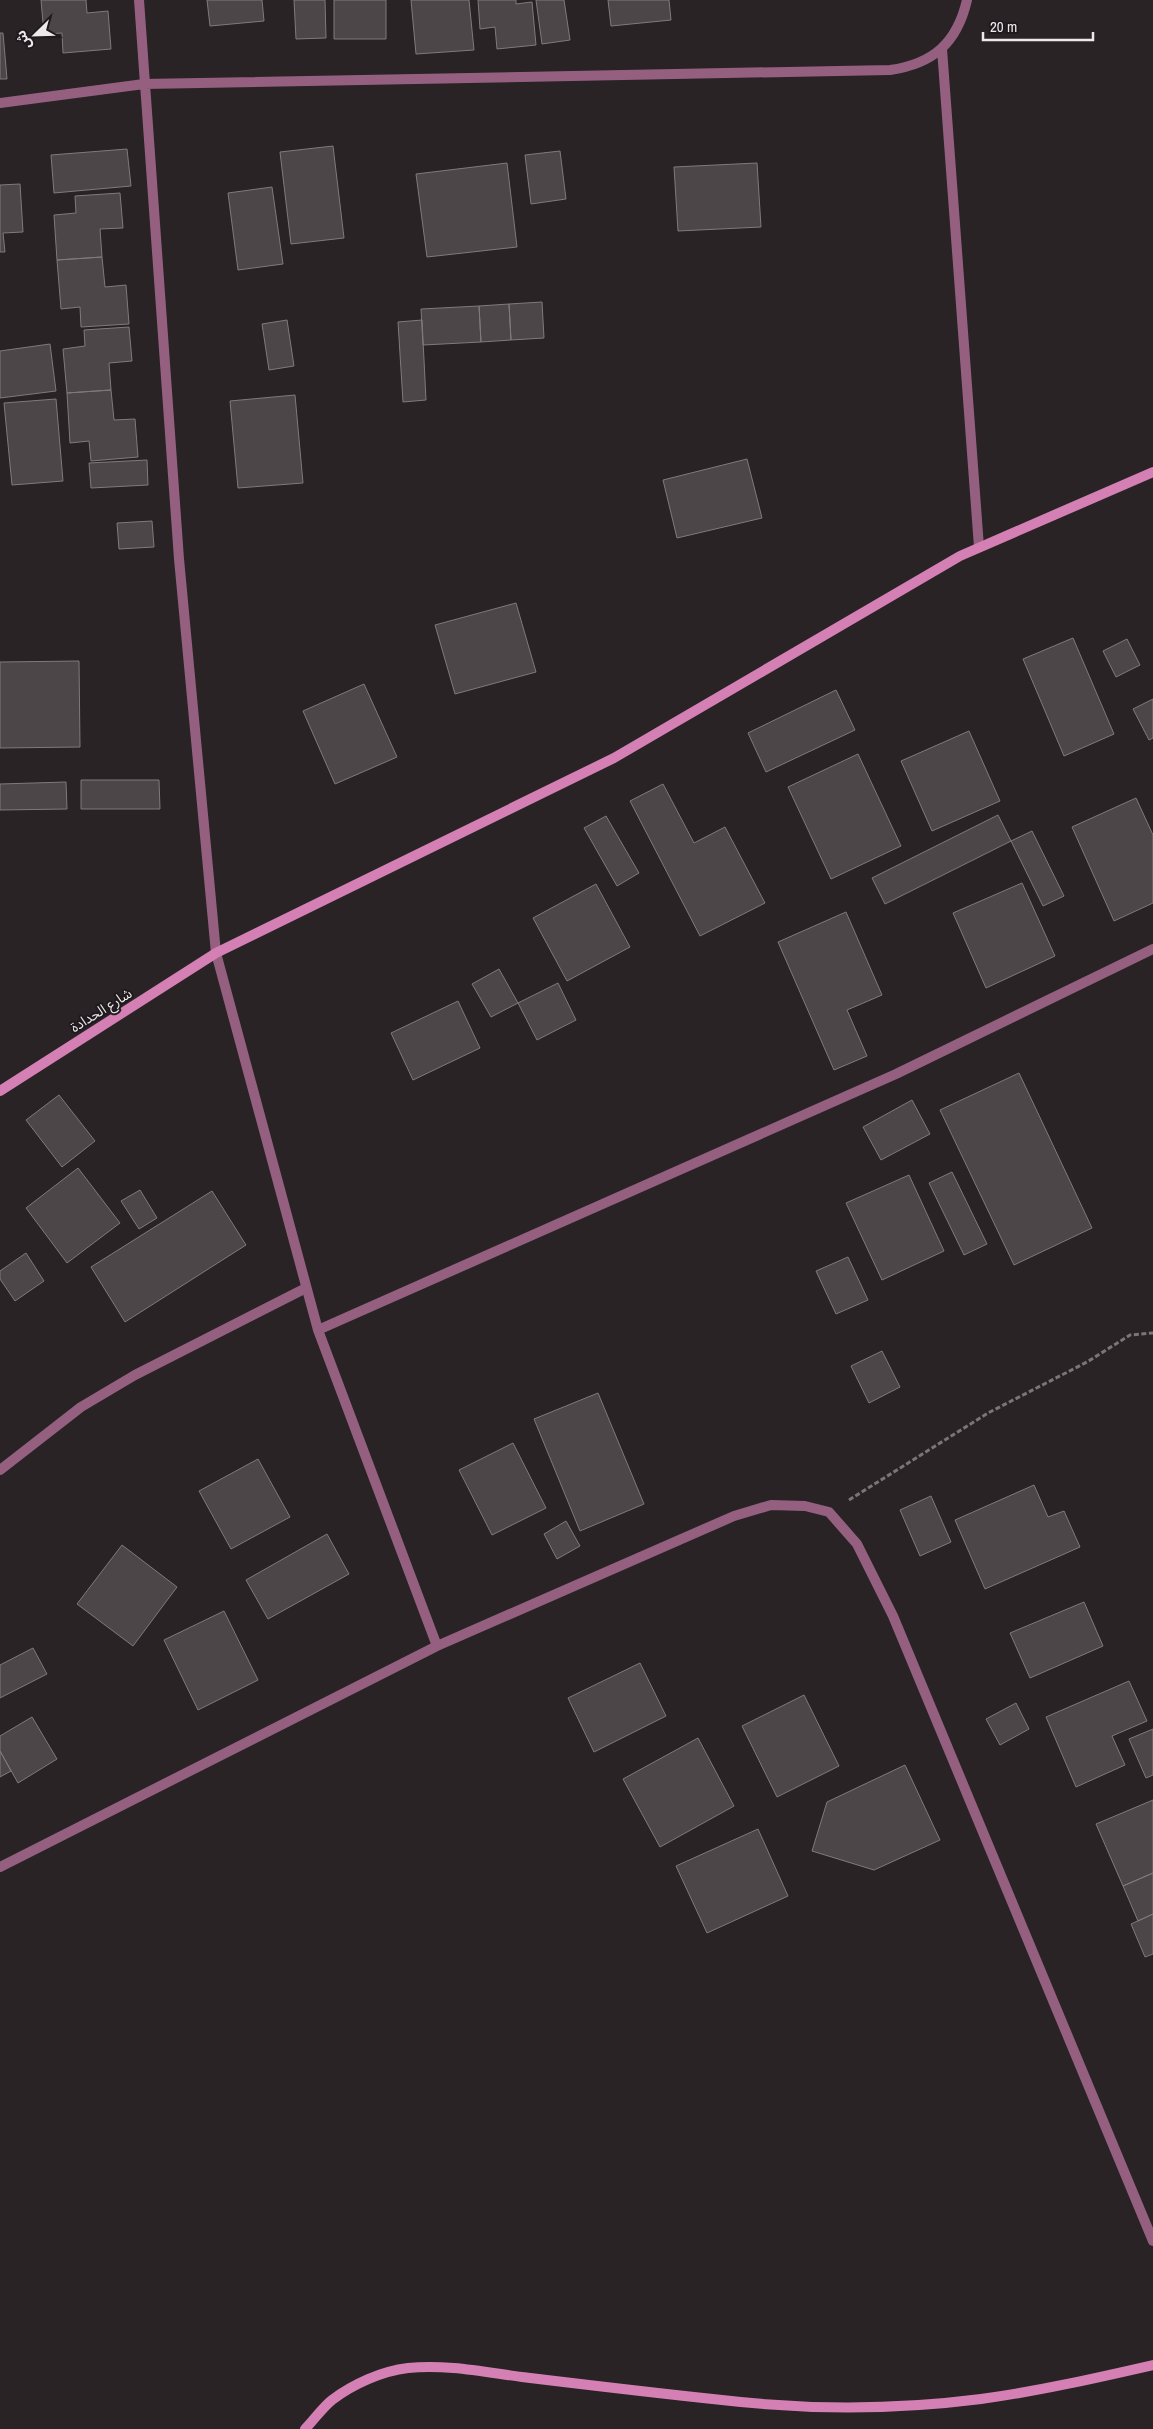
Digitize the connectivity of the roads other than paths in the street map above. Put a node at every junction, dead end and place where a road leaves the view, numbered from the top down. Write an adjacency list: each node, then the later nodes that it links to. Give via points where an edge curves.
1 (139, 0): 4 (street)
2 (966, 0): 3 (street, via 963,17)
3 (942, 49): 4 (street, via 909,67 890,70); 7 (street)
4 (144, 84): 5 (street); 9 (street, via 179,559)
5 (0, 103)
6 (1153, 472): 7 (street, شارع الحدادة)
7 (979, 547): 9 (street, شارع الحدادة, via 614,758)
8 (1153, 949): 12 (street, via 896,1074)
9 (216, 953): 10 (street, شارع الحدادة); 11 (street)
10 (0, 1091)
11 (306, 1288): 12 (street); 13 (street, via 135,1375 80,1407)
12 (318, 1330): 14 (street)
13 (0, 1470)
14 (437, 1646): 15 (street); 16 (street, via 734,1516 771,1505 805,1506 830,1512 857,1544 893,1616)
15 (0, 1867)
16 (1153, 2241)
17 (1153, 2365): 18 (street, via 981,2399 913,2406 850,2407 787,2406 455,2369 406,2368 356,2385 331,2401)
18 (305, 2429)

